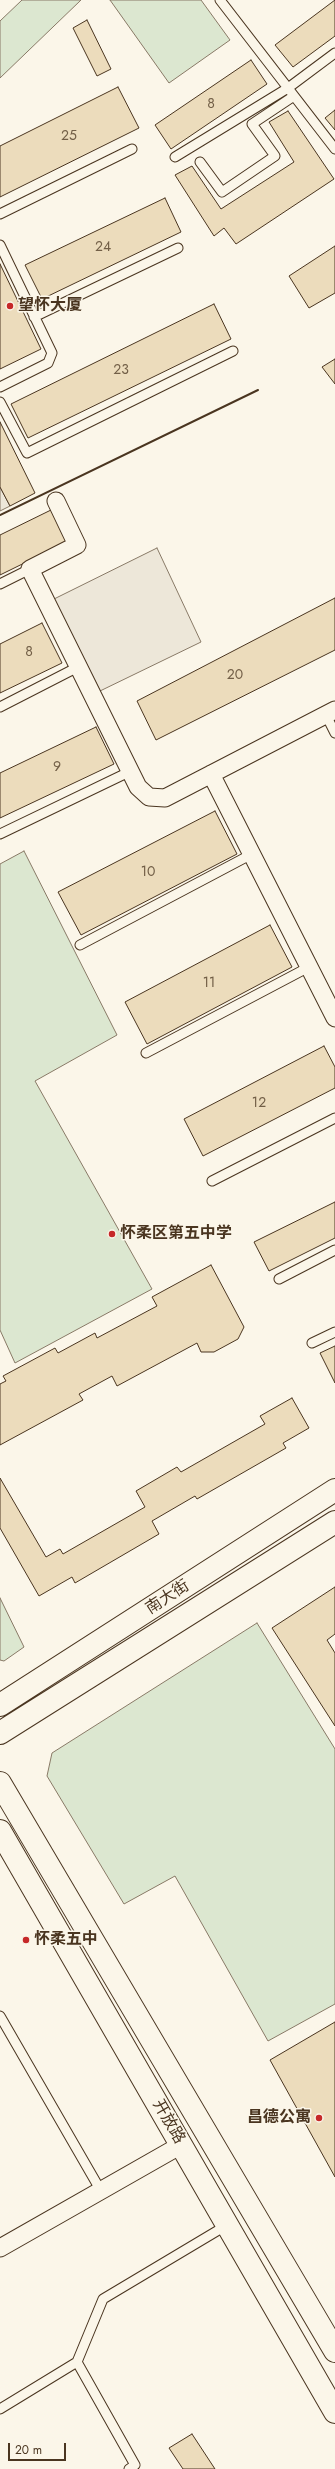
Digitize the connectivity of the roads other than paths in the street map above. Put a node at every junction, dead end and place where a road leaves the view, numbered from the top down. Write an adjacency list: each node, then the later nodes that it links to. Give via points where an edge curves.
1 (220, 0): 3 (lane)
2 (335, 53): 3 (lane)
3 (288, 88): 4 (lane); 7 (lane)
4 (294, 96): 6 (lane); 8 (lane, via 252,124 275,156 222,192)
5 (132, 149): 9 (lane)
6 (335, 150)
7 (175, 157)
8 (200, 162)
9 (0, 214)
10 (0, 245): 12 (lane)
11 (178, 248): 12 (lane)
12 (34, 317): 14 (lane, via 52,353 48,363)
13 (233, 351): 15 (lane, via 27,453)
14 (0, 387)
15 (0, 402)
16 (56, 501): 17 (street, via 77,545)
17 (30, 569): 18 (lane); 19 (street)
18 (0, 584)
19 (78, 667): 20 (lane); 23 (street)
20 (0, 707)
21 (330, 713): 22 (lane); 24 (street)
22 (335, 733)
23 (131, 771): 24 (street, via 138,787 149,797 165,798); 25 (lane)
24 (211, 774): 26 (street)
25 (0, 834)
26 (252, 854): 27 (lane); 28 (street)
27 (80, 945)
28 (309, 967): 29 (street); 30 (lane)
29 (335, 1018)
30 (146, 1053)
31 (335, 1118): 32 (lane)
32 (212, 1181)
33 (335, 1250): 34 (lane)
34 (279, 1279)
35 (335, 1332): 36 (lane)
36 (312, 1343)
37 (335, 1490): 39 (main road, 南大街)
38 (335, 1522): 40 (main road, 南大街)
39 (0, 1705)
40 (0, 1733)
41 (0, 1783): 48 (main road, 开放路)
42 (0, 1832): 44 (main road, 开放路)
43 (0, 2016): 45 (lane)
44 (181, 2145): 45 (street); 46 (main road, 开放路)
45 (101, 2191): 47 (street)
46 (227, 2225): 49 (lane, via 103,2299); 51 (main road, 开放路)
47 (0, 2248)
48 (335, 2351)
49 (77, 2362): 50 (lane); 52 (lane, via 136,2465)
50 (0, 2409)
51 (335, 2412)
52 (129, 2469)

